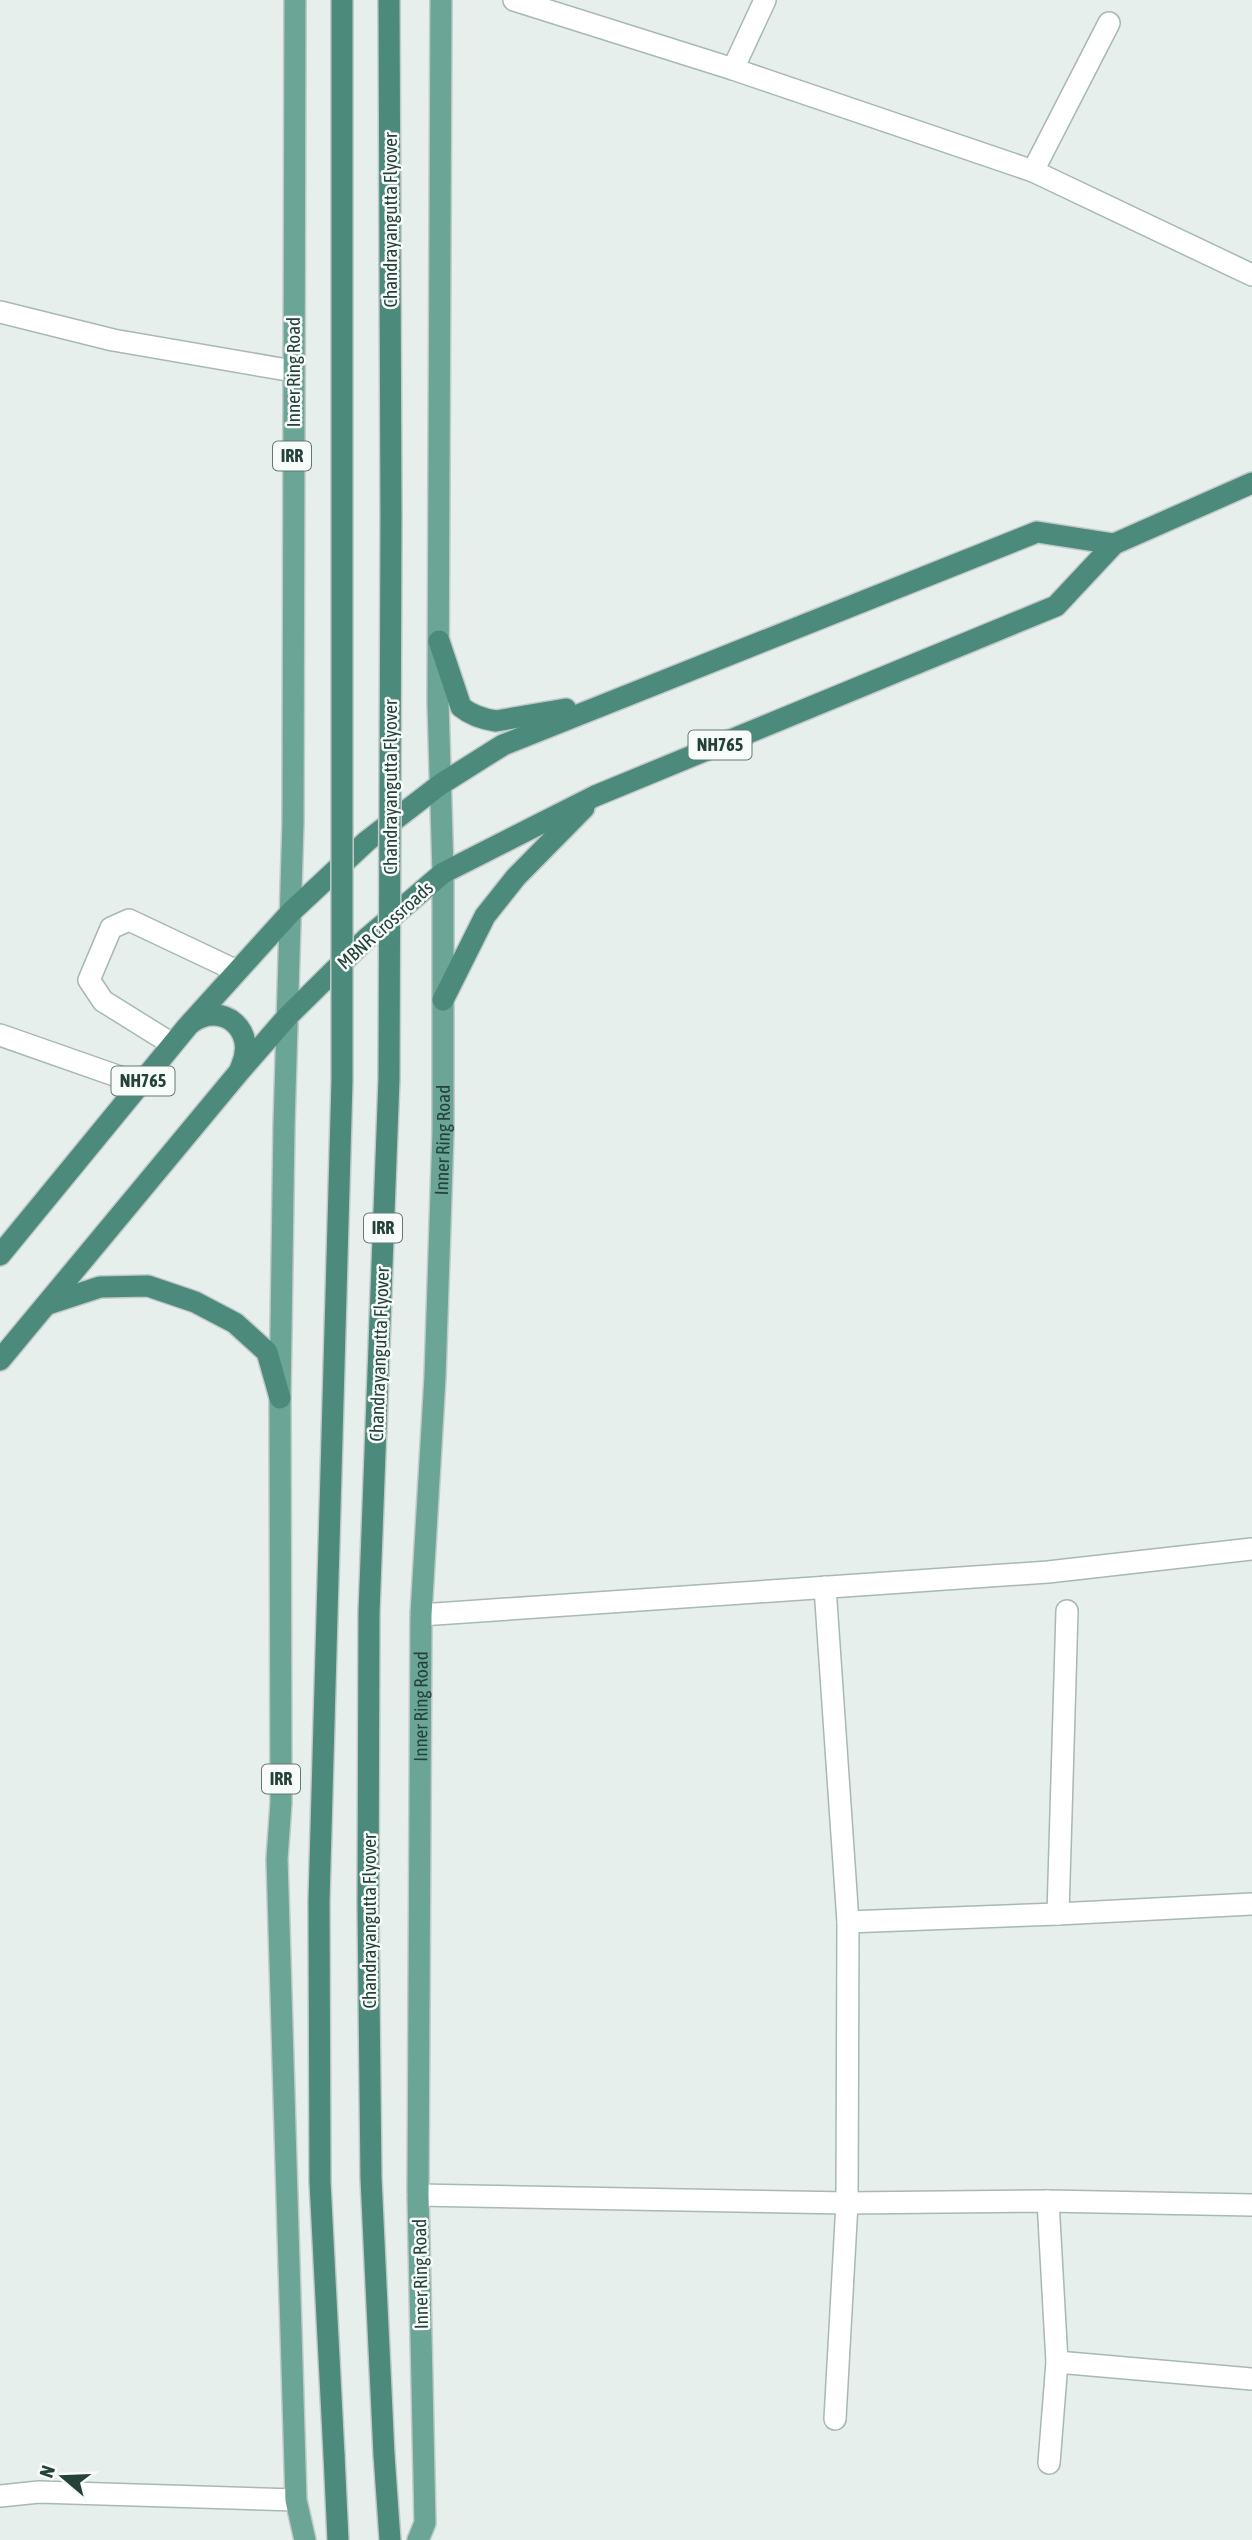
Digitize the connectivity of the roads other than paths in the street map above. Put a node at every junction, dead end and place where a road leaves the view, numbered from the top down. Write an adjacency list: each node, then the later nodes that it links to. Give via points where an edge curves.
1 (295, 0): 12 (main road, Inner Ring Road / IRR)
2 (342, 0): 51 (highway, IRR, bridge, via 342,1068 319,1900 320,2182)
3 (389, 0): 52 (highway, Chandrayangutta Flyover / IRR, bridge, via 389,1066 369,1614 368,1878 371,2178)
4 (441, 0): 15 (main road)
5 (514, 0): 8 (street)
6 (765, 0): 8 (street)
7 (1109, 23): 9 (street)
8 (733, 69): 9 (street)
9 (1033, 171): 10 (street)
10 (1252, 275)
11 (0, 312): 12 (street, via 113,340)
12 (293, 370): 20 (main road, Inner Ring Road / IRR)
13 (1252, 483): 14 (highway, NH765)
14 (1114, 544): 16 (highway, NH765, via 1037,532); 18 (highway, NH765, via 1056,606)
15 (439, 641): 16 (highway, via 461,707 486,720 551,713); 17 (main road)
16 (634, 693): 17 (highway, NH765, via 503,745)
17 (442, 784): 19 (main road, MBNR Crossroads); 20 (highway, NH765, via 368,841)
18 (595, 796): 19 (highway, NH765); 22 (highway, via 516,877 485,916)
19 (443, 873): 22 (main road, Inner Ring Road); 23 (highway, MBNR Crossroads / NH765, via 366,939)
20 (291, 912): 21 (highway, NH765); 23 (main road, IRR)
21 (237, 971): 24 (highway, NH765); 26 (street, via 129,920 111,928 89,980 103,1001)
22 (443, 1000): 36 (main road, Inner Ring Road, via 435,1363)
23 (288, 1016): 27 (highway, NH765); 32 (main road, IRR)
24 (187, 1027): 26 (highway, NH765); 27 (highway, via 201,1016 219,1015 236,1023 246,1037 247,1055)
25 (0, 1035): 28 (street)
26 (172, 1044): 28 (highway, NH765)
27 (239, 1072): 30 (highway, NH765)
28 (140, 1084): 29 (highway, NH765)
29 (0, 1255)
30 (48, 1304): 31 (highway, NH765); 32 (highway, via 100,1287 136,1286 195,1303 235,1323 267,1352)
31 (0, 1360)
32 (280, 1398): 49 (main road, IRR, via 281,1803 276,1859)
33 (1252, 1549): 34 (street, via 1048,1572)
34 (825, 1587): 36 (street); 39 (street)
35 (1067, 1611): 38 (street)
36 (421, 1615): 40 (main road, Inner Ring Road)
37 (1252, 1904): 38 (street)
38 (1058, 1913): 39 (street)
39 (848, 1922): 42 (street)
40 (418, 2195): 42 (street); 53 (main road, Inner Ring Road, via 425,2523)
41 (1048, 2201): 42 (street); 43 (street); 44 (street)
42 (847, 2203): 46 (street)
43 (1252, 2205)
44 (1057, 2362): 45 (street); 47 (street)
45 (1252, 2379)
46 (835, 2419)
47 (1049, 2463)
48 (0, 2496): 49 (street, via 39,2492)
49 (296, 2500): 50 (main road, IRR)
50 (305, 2540)
51 (338, 2540)
52 (390, 2540)
53 (418, 2540)

